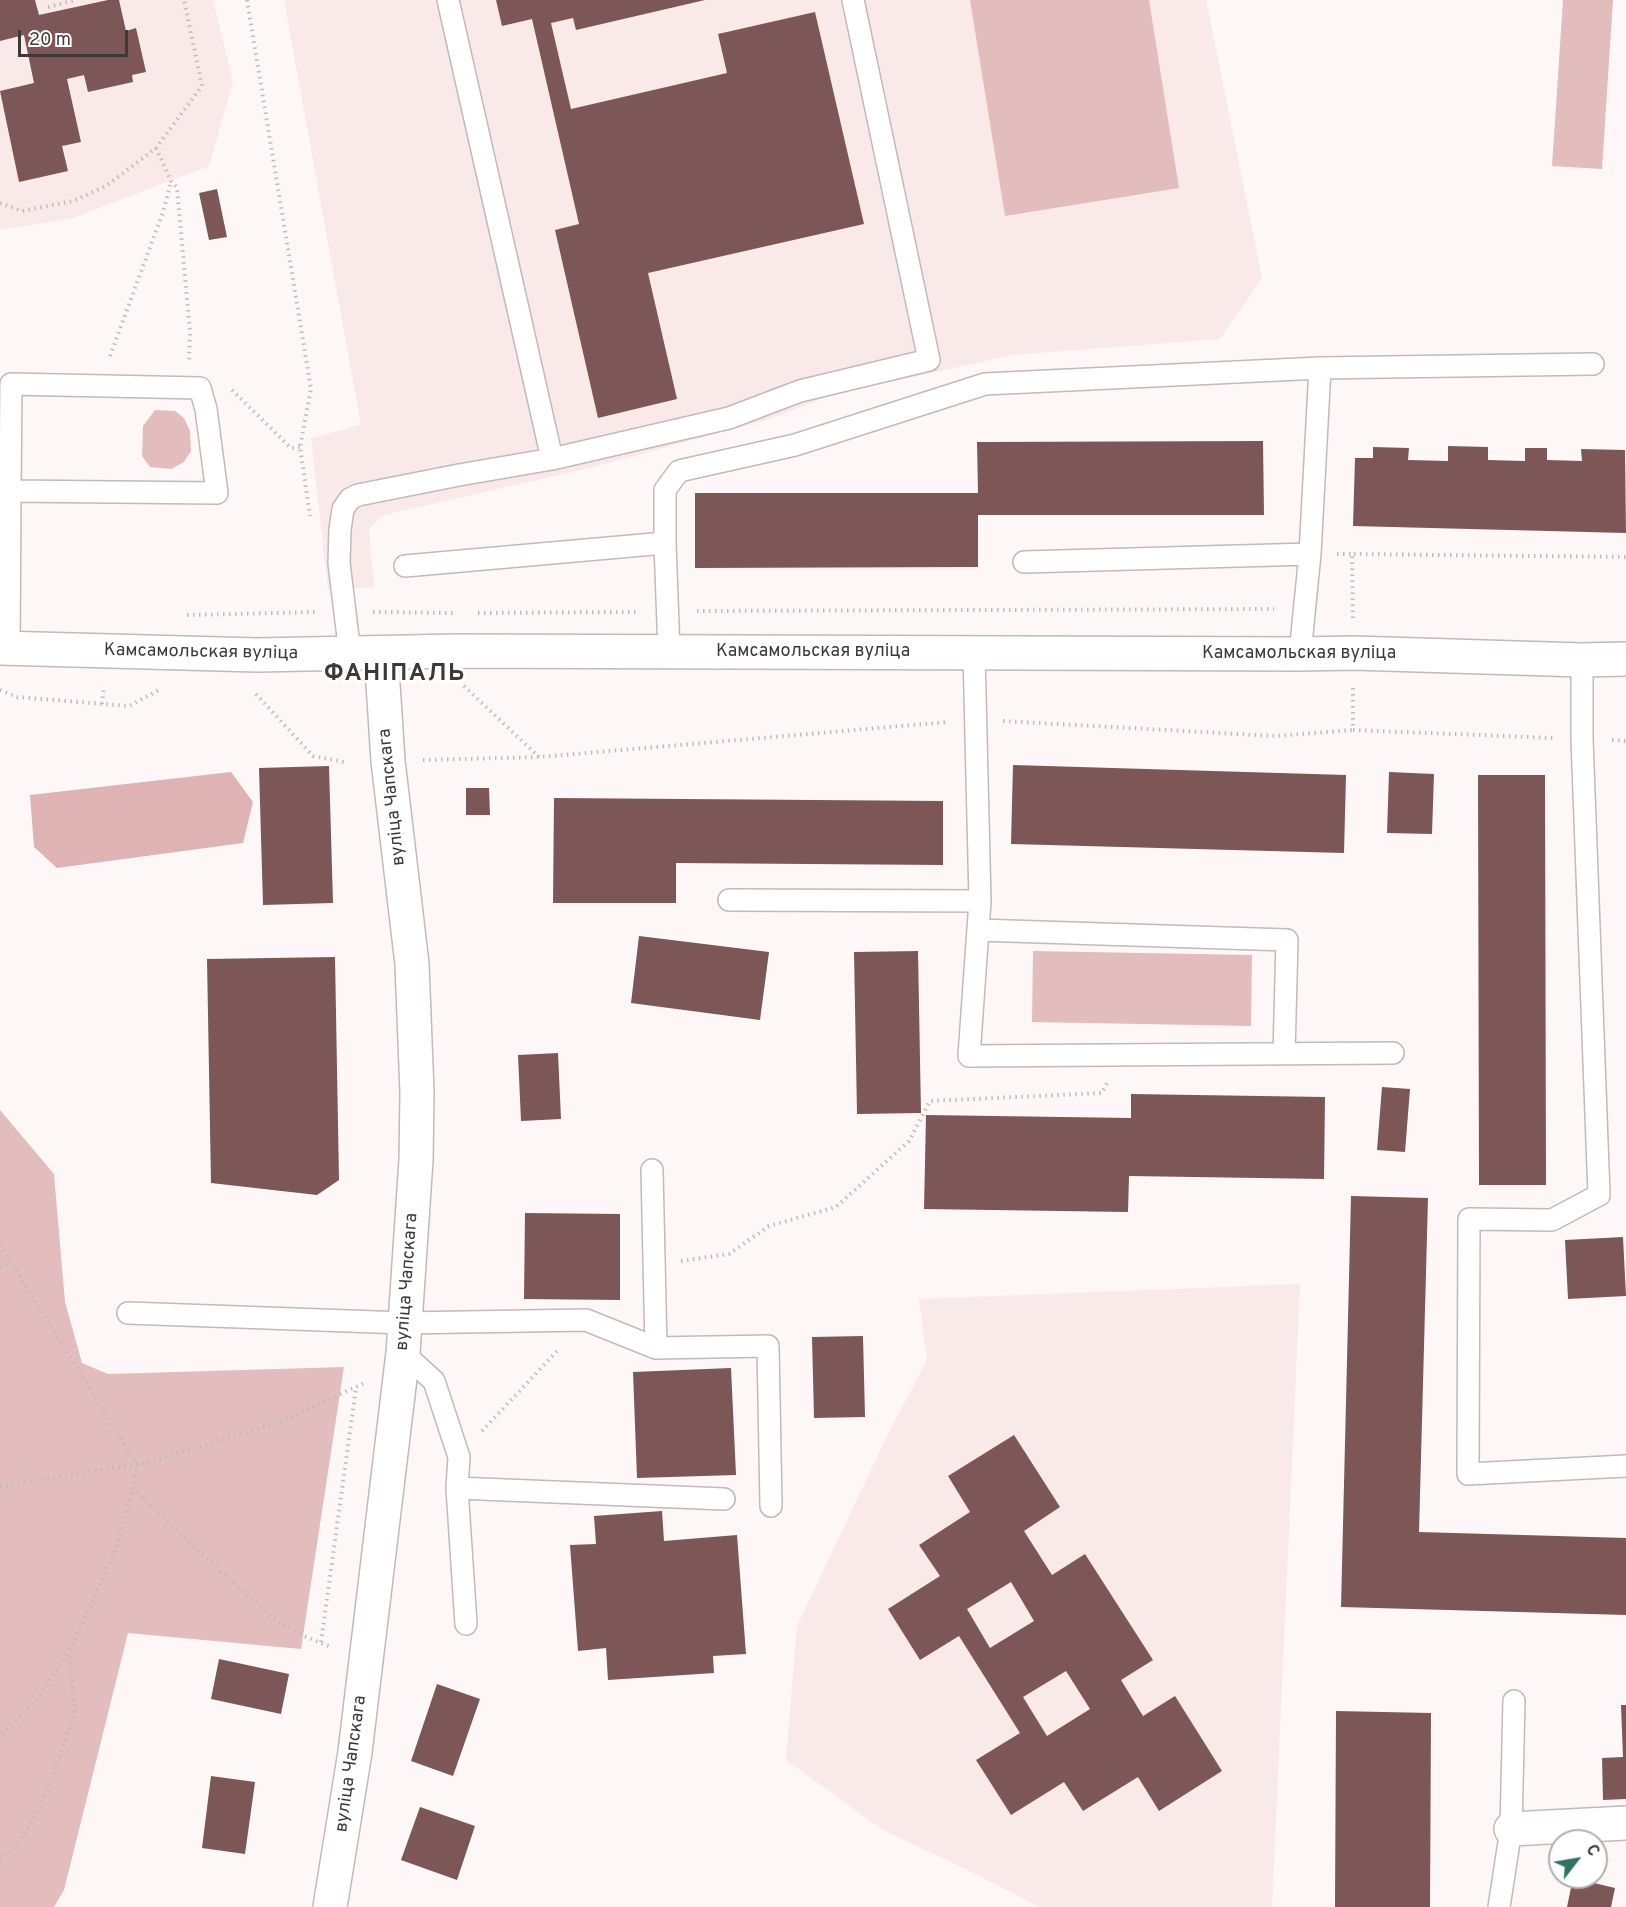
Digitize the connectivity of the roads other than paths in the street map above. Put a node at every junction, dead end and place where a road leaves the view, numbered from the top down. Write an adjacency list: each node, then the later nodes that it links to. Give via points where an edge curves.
1 (448, 0): 5 (lane)
2 (854, 0): 5 (lane, via 929,360 800,391 729,418)
3 (1593, 364): 4 (lane)
4 (1320, 368): 7 (lane, via 985,384 795,445 679,471 664,490); 8 (lane)
5 (552, 459): 14 (lane, via 350,499 343,508 339,563)
6 (10, 490): 6 (lane, via 11,384 200,388 207,408 217,493); 11 (lane)
7 (665, 543): 10 (lane); 12 (lane)
8 (1310, 554): 9 (lane); 15 (lane)
9 (1024, 562)
10 (405, 566)
11 (4, 648): 14 (main road, Камсамольская вуліца, via 245,655)
12 (669, 652): 13 (main road, Камсамольская вуліца); 14 (main road, Камсамольская вуліца)
13 (974, 653): 15 (main road, Камсамольская вуліца); 19 (lane)
14 (366, 654): 25 (main road, вуліца Чапскага, via 388,761 412,964 417,1093)
15 (1300, 654): 17 (main road, Камсамольская вуліца)
16 (1626, 659): 17 (main road, Камсамольская вуліца)
17 (1582, 660): 27 (lane, via 1599,1195 1552,1220 1469,1220 1468,1474)
18 (729, 900): 19 (lane)
19 (980, 901): 20 (lane)
20 (978, 930): 22 (lane, via 1287,940); 22 (lane, via 969,1056)
21 (1393, 1053): 22 (lane)
22 (1284, 1054)
23 (652, 1170): 26 (lane)
24 (128, 1313): 25 (lane)
25 (402, 1347): 26 (lane, via 586,1320); 28 (lane, via 434,1382 459,1457); 35 (main road, вуліца Чапскага, via 355,1752)
26 (656, 1348): 30 (lane, via 768,1346)
27 (1626, 1466)
28 (457, 1488): 29 (lane); 31 (lane)
29 (724, 1499)
30 (771, 1506)
31 (466, 1624)
32 (1514, 1701): 34 (lane)
33 (1626, 1823): 34 (main road)
34 (1511, 1829): 36 (lane)
35 (330, 1907)
36 (1499, 1907)

